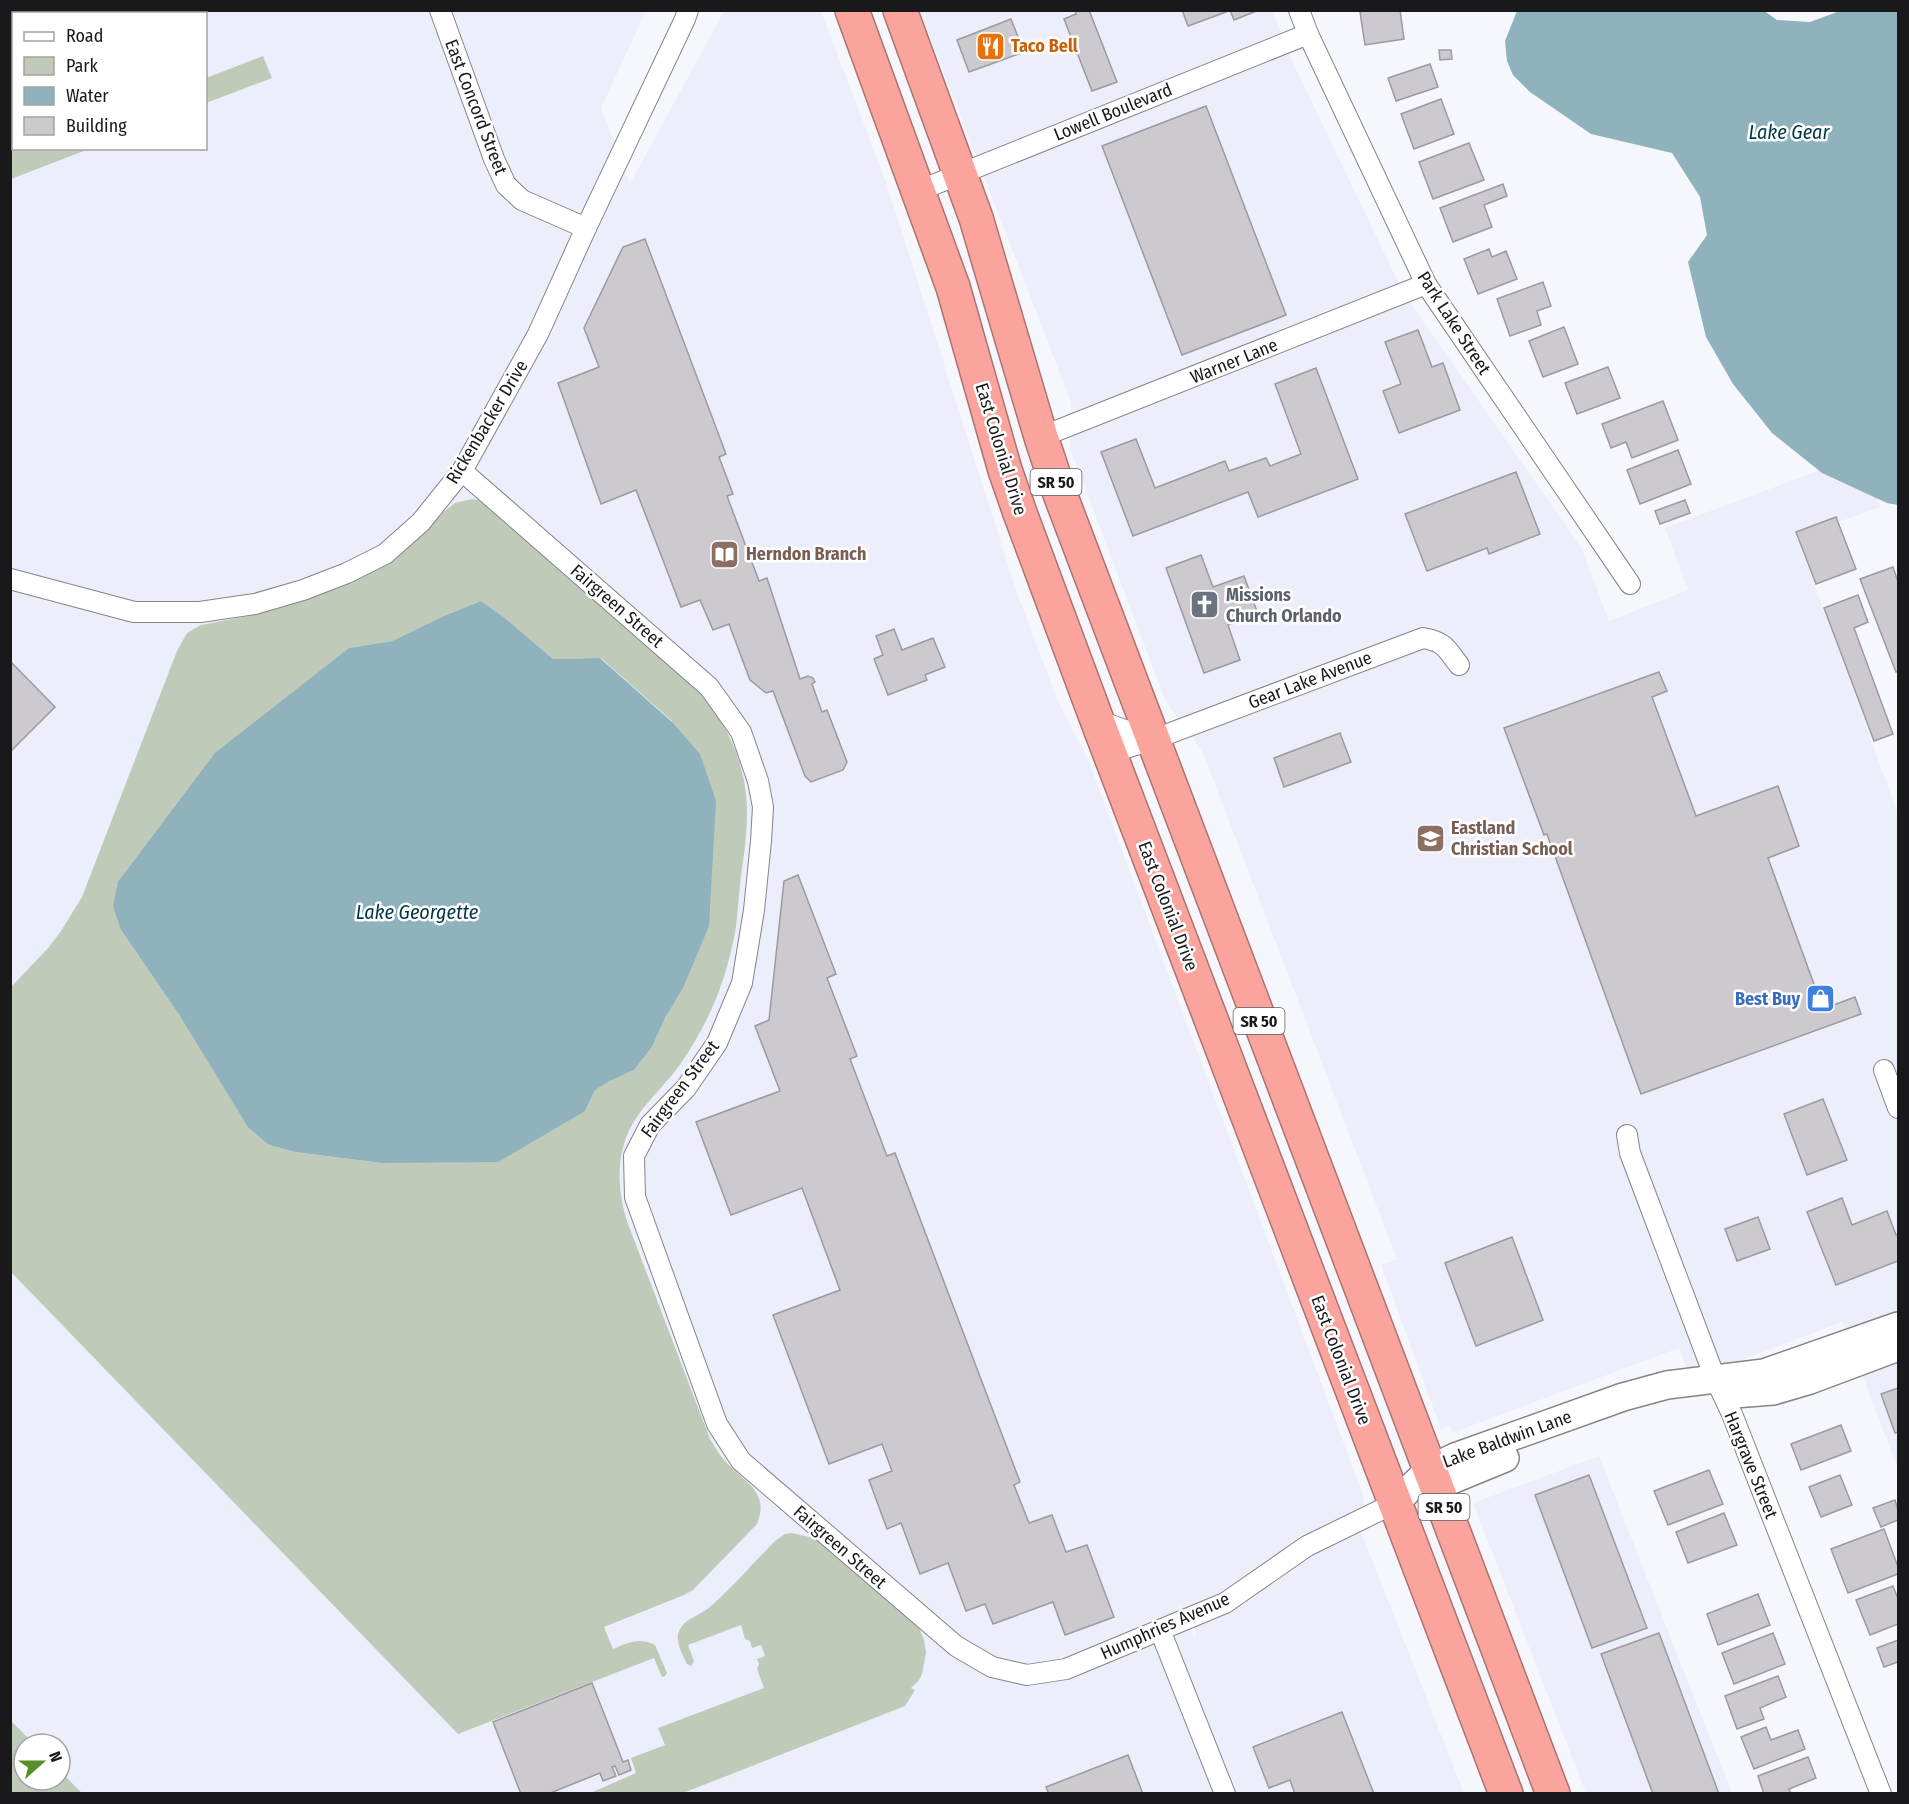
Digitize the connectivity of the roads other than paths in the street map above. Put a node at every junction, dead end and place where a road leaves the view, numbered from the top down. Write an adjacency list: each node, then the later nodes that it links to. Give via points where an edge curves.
1 (440, 10): 9 (street, East Concord Street, via 506,184 522,200)
2 (852, 10): 8 (highway, East Colonial Drive / SR 50)
3 (900, 10): 7 (highway, SR 50)
4 (1299, 10): 6 (street, Park Lake Street)
5 (689, 13): 9 (street, Rickenbacker Drive)
6 (1308, 34): 7 (street, Lowell Boulevard); 10 (street, Park Lake Street)
7 (960, 174): 8 (street, Lowell Boulevard); 12 (highway, SR 50)
8 (918, 191): 11 (highway, East Colonial Drive / SR 50)
9 (586, 228): 14 (street, Rickenbacker Drive, via 538,334)
10 (1426, 284): 12 (street, Warner Lane); 17 (street, Park Lake Street)
11 (977, 368): 12 (highway, via 1016,422); 13 (highway, East Colonial Drive / SR 50)
12 (1041, 437): 15 (highway, SR 50)
13 (997, 441): 15 (highway, via 1029,457); 19 (highway, East Colonial Drive / SR 50)
14 (462, 471): 16 (street, Rickenbacker Drive, via 421,522 385,554 314,586 255,604 200,612 134,612); 33 (street, Fairgreen Street, via 709,687 741,732 763,807 754,910 742,983 717,1043 686,1088 650,1125 634,1156 634,1197 717,1424 741,1461)
15 (1060, 494): 20 (highway, SR 50)
16 (10, 579)
17 (1630, 584)
18 (1459, 665): 20 (street, Gear Lake Avenue, via 1444,645 1423,638)
19 (1097, 720): 20 (street); 21 (highway, East Colonial Drive / SR 50)
20 (1152, 740): 21 (street, Gear Lake Avenue); 24 (highway, SR 50)
21 (1110, 753): 22 (highway, East Colonial Drive / SR 50)
22 (1218, 1038): 24 (highway, via 1253,1077 1268,1088); 31 (highway, East Colonial Drive / SR 50)
23 (1884, 1070): 25 (street)
24 (1287, 1094): 30 (highway, SR 50)
25 (1899, 1108)
26 (1627, 1135): 29 (street, Hargrave Street, via 1630,1153)
27 (1899, 1326): 29 (street, Lake Baldwin Lane)
28 (1899, 1347): 29 (street, Lake Baldwin Lane, via 1773,1391)
29 (1719, 1387): 30 (street, Lake Baldwin Lane, via 1657,1404 1503,1459); 37 (street, Hargrave Street)
30 (1433, 1477): 31 (street, Lake Baldwin Lane); 36 (highway, SR 50)
31 (1395, 1503): 32 (street, Humphries Avenue, via 1307,1546 1225,1603); 35 (highway, East Colonial Drive / SR 50)
32 (1161, 1630): 33 (street, Humphries Avenue, via 1066,1669 1027,1675 992,1666); 34 (street)
33 (956, 1646)
34 (1225, 1794)
35 (1506, 1794)
36 (1553, 1794)
37 (1881, 1794)

